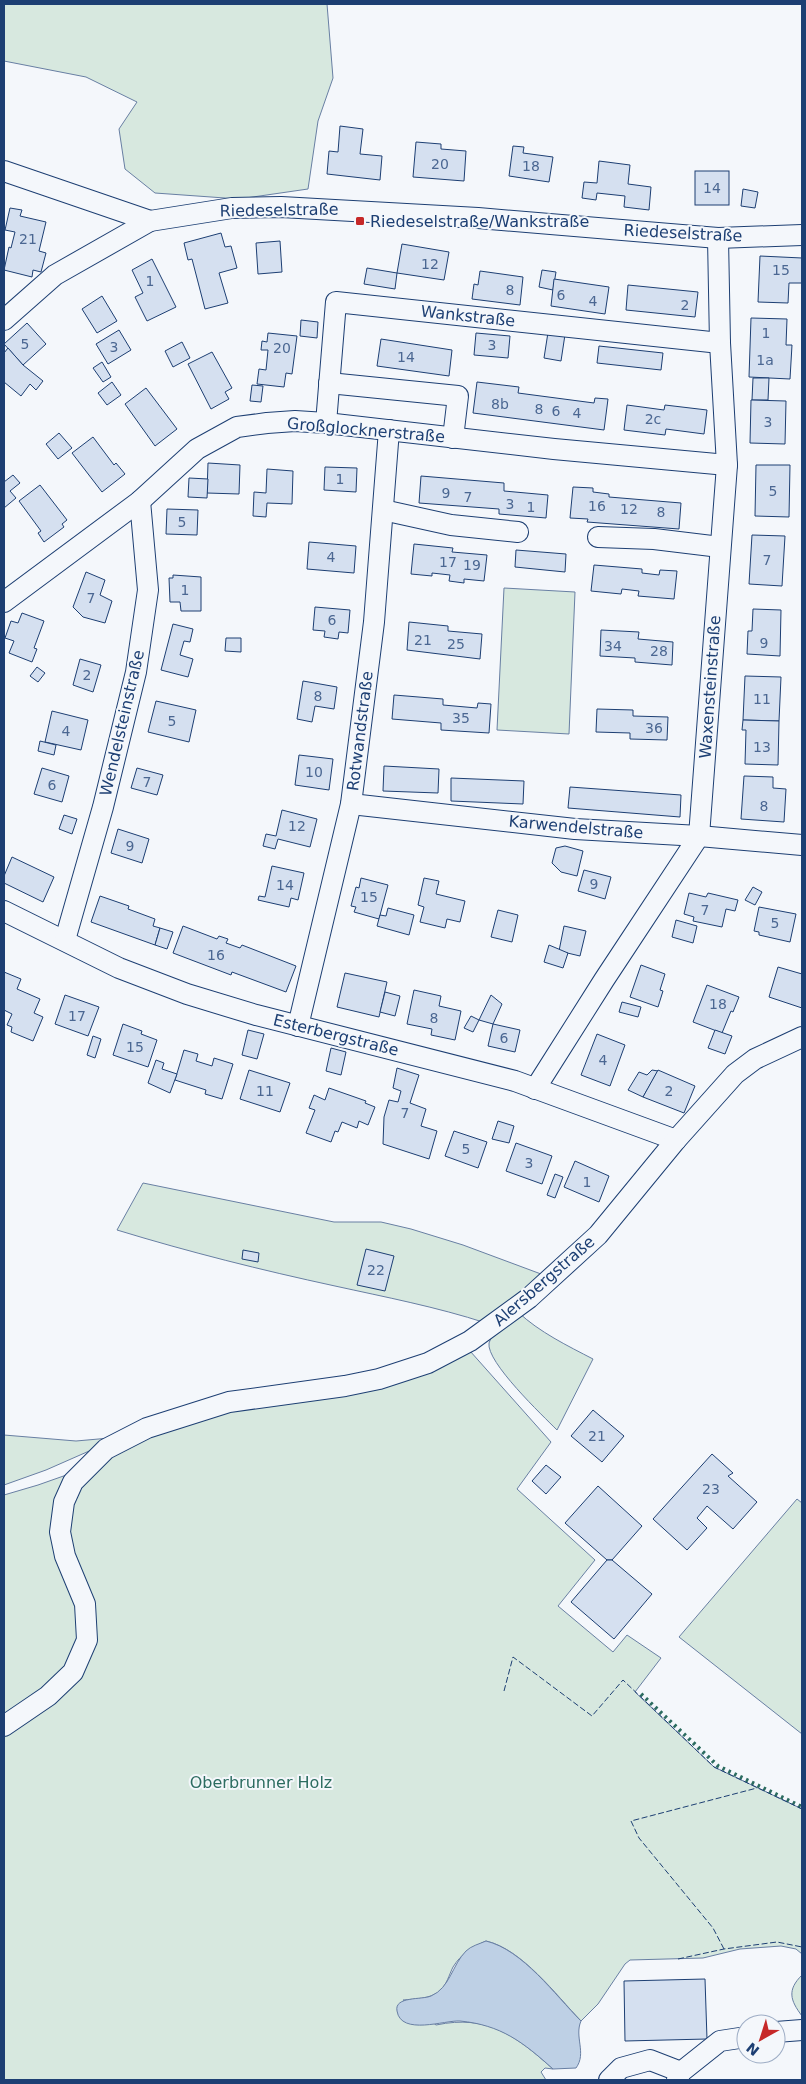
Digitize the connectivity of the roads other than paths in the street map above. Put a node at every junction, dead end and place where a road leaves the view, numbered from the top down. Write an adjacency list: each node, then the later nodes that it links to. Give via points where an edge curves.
1 (4, 171): 2 (street, Riedeselstraße)
2 (150, 221): 4 (street, Riedeselstraße, via 232,208 281,207 478,218); 5 (street, via 55,275)
3 (802, 235): 4 (street, Riedeselstraße)
4 (718, 238): 6 (street, Waxensteinstraße)
5 (4, 320)
6 (720, 343): 7 (street, Wankstraße, via 336,302); 11 (street, Waxensteinstraße)
7 (329, 384): 8 (street, Wankstraße); 10 (street, via 458,396)
8 (326, 423): 9 (street, Großglocknerstraße); 12 (street, Großglocknerstraße, via 295,421 237,427 197,449)
9 (389, 430): 10 (street, Großglocknerstraße); 13 (street, Rotwandstraße)
10 (453, 438): 11 (street, Großglocknerstraße)
11 (727, 465): 16 (street, Waxensteinstraße)
12 (140, 501): 17 (street, Großglocknerstraße); 22 (street, Wendelsteinstraße, via 148,590 136,672)
13 (382, 510): 14 (street, via 451,525); 18 (street, Rotwandstraße, via 374,622)
14 (518, 532)
15 (598, 537): 16 (street, via 654,539)
16 (720, 547): 19 (street, Waxensteinstraße)
17 (4, 602)
18 (351, 804): 19 (street, Karwendelstraße, via 575,829); 23 (street, Rotwandstraße)
19 (699, 836): 20 (street, Karwendelstraße); 25 (street, Waxensteinstraße)
20 (802, 845)
21 (4, 910): 22 (street, Esterbergstraße)
22 (65, 940): 23 (street, Esterbergstraße, via 118,968 160,984)
23 (298, 1026): 25 (street, Esterbergstraße)
24 (802, 1036): 26 (street, Alersbergstraße, via 755,1059 735,1074)
25 (535, 1088): 26 (street, Esterbergstraße)
26 (676, 1140): 27 (street, Alersbergstraße, via 598,1234 557,1274 494,1325 448,1353 378,1379 230,1402 147,1428 106,1448 73,1482 64,1502 60,1532 65,1556 86,1604 87,1640 73,1672 48,1696)
27 (4, 1726)
28 (802, 2030): 29 (street)
29 (786, 2031)
30 (736, 2039): 31 (street, via 720,2041)
31 (679, 2076): 32 (street, via 650,2060 621,2068)
32 (609, 2080)

